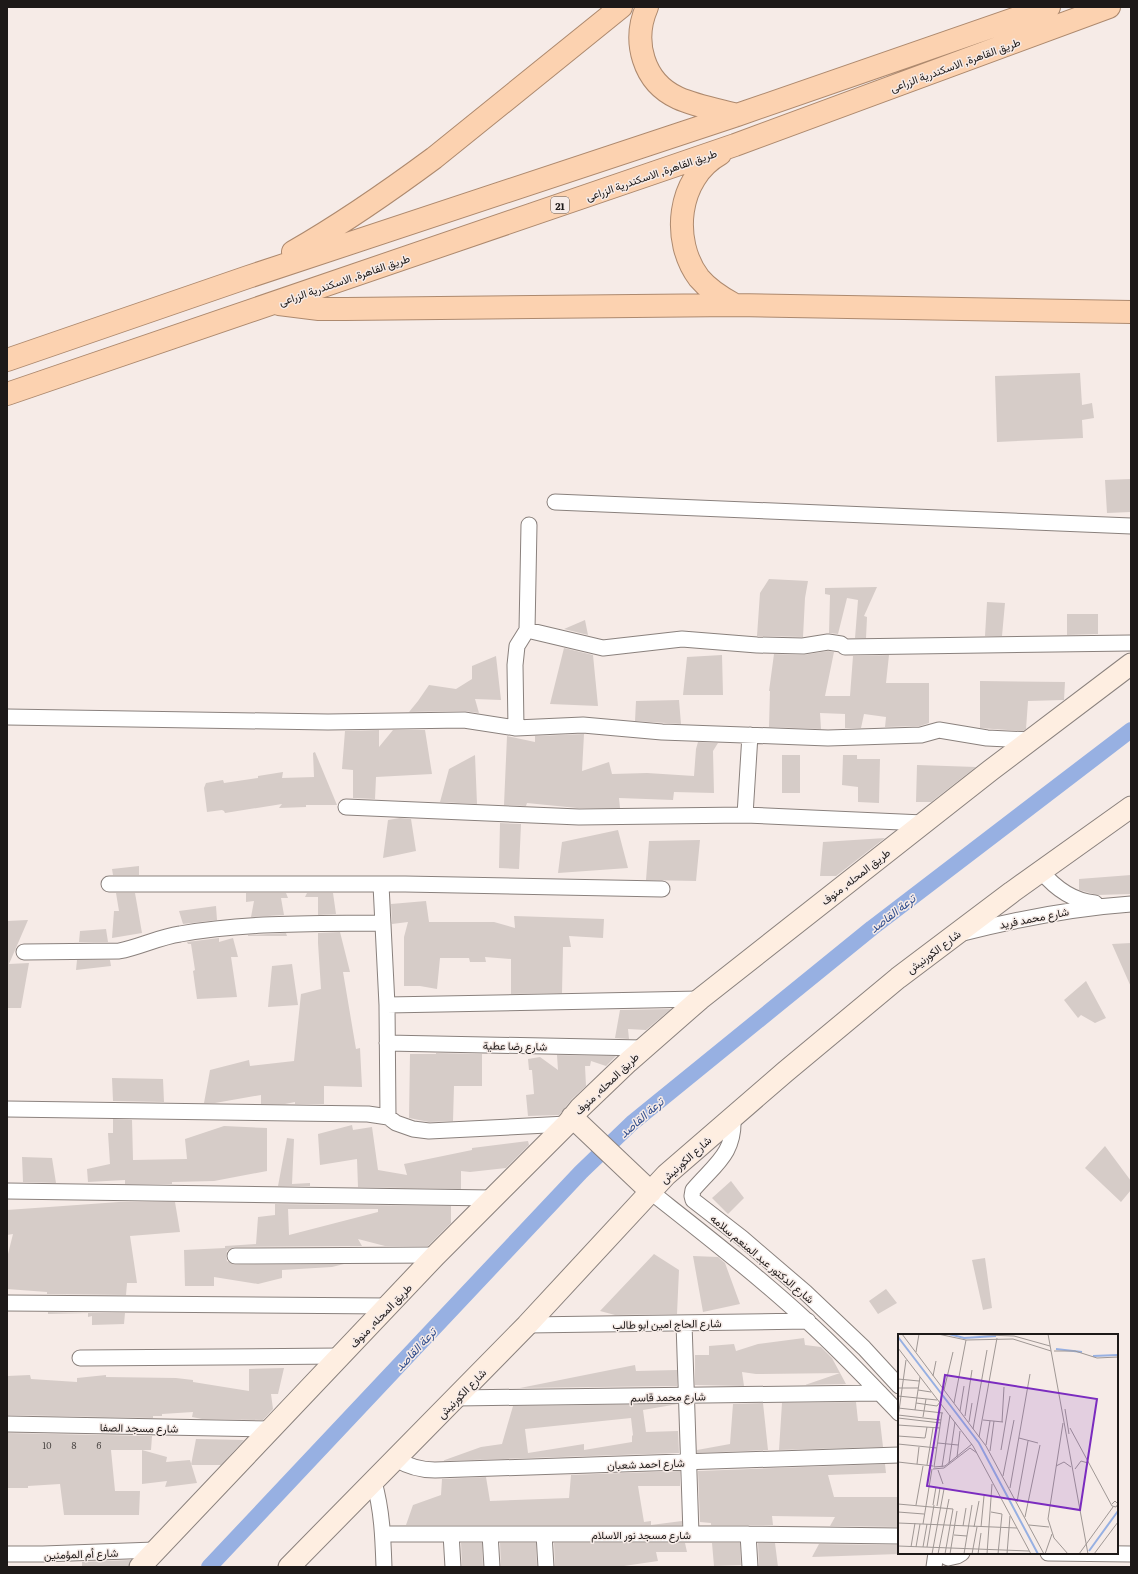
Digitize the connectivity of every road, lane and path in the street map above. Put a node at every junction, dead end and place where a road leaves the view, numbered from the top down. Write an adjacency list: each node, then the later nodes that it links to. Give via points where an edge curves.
1 (621, 7): 7 (highway, via 404,180 325,234)
2 (647, 7): 5 (highway, via 641,23 640,38 647,67 655,79 678,98)
3 (1049, 7): 5 (highway, طريق القاهرة, الاسكندرية الزراعى)
4 (1110, 7): 6 (highway, طريق القاهرة, الاسكندرية الزراعى / 21)
5 (737, 115): 7 (highway, طريق القاهرة, الاسكندرية الزراعى)
6 (735, 146): 8 (highway, طريق القاهرة, الاسكندرية الزراعى / 21); 9 (highway, via 715,157 699,172 688,192 682,214 682,237 688,259 699,278 716,294)
7 (248, 277): 11 (highway, طريق القاهرة, الاسكندرية الزراعى)
8 (275, 303): 9 (highway, via 346,309); 12 (highway, طريق القاهرة, الاسكندرية الزراعى / 21)
9 (735, 305): 10 (highway)
10 (1131, 312)
11 (7, 360)
12 (7, 394)
13 (555, 502): 15 (street)
14 (529, 526): 16 (street)
15 (1131, 526)
16 (527, 630): 17 (street, via 603,648 682,639 803,646 828,642 845,647); 20 (street, via 517,646)
17 (1131, 643)
18 (1131, 664): 22 (main road, طريق المحله, منوف)
19 (7, 717): 20 (street, via 328,722 464,720)
20 (516, 728): 21 (street, via 582,725 662,732)
21 (750, 735): 22 (street, via 921,735 939,730 987,738); 25 (street)
22 (1031, 740): 26 (main road, طريق المحله, منوف)
23 (346, 807): 25 (street, via 579,817)
24 (1131, 807): 27 (main road, شارع الكورنيش)
25 (745, 815): 26 (street)
26 (923, 823): 36 (main road, طريق المحله, منوف)
27 (1041, 871): 32 (street, شارع محمد فريد, via 1048,880 1067,894 1090,903); 34 (main road, شارع الكورنيش)
28 (109, 884): 29 (street)
29 (381, 885): 30 (street); 33 (street)
30 (662, 889)
31 (1131, 904): 32 (street, شارع محمد فريد)
32 (1114, 906): 34 (street, شارع محمد فريد, via 1082,908)
33 (383, 923): 35 (street, via 265,925 179,934 119,951); 37 (street)
34 (954, 935): 42 (main road, شارع الكورنيش, via 842,1023)
35 (24, 952)
36 (700, 999): 37 (street); 39 (main road, طريق المحله, منوف)
37 (387, 1005): 38 (street)
38 (388, 1043): 39 (street, شارع رضا عطية); 41 (street)
39 (643, 1048): 43 (main road, طريق المحله, منوف)
40 (7, 1109): 41 (street, via 362,1114)
41 (388, 1117): 43 (street, via 405,1127 421,1130)
42 (733, 1117): 45 (main road, شارع الكورنيش, via 666,1175); 56 (street, شارع الدكتور عبد المنعم سلامه, via 729,1147 724,1157 693,1190 693,1200 805,1292 864,1348)
43 (569, 1120): 45 (main road); 46 (main road, طريق المحله, منوف)
44 (7, 1191): 46 (street)
45 (651, 1192): 51 (street, شارع الدكتور عبد المنعم سلامه); 53 (main road, شارع الكورنيش)
46 (492, 1198): 47 (main road, طريق المحله, منوف)
47 (436, 1255): 48 (street); 50 (main road, طريق المحله, منوف)
48 (235, 1256)
49 (7, 1303): 50 (street)
50 (388, 1306): 54 (main road, طريق المحله, منوف)
51 (808, 1321): 52 (street, شارع الحاج امين ابو طالب); 57 (street, شارع الدكتور عبد المنعم سلامه)
52 (684, 1323): 53 (street, شارع الحاج امين ابو طالب); 58 (street)
53 (527, 1325): 59 (main road, شارع الكورنيش)
54 (340, 1356): 55 (street); 62 (main road, طريق المحله, منوف)
55 (80, 1358)
56 (898, 1385)
57 (880, 1393): 58 (street, شارع محمد قاسم); 60 (street, شارع الدكتور عبد المنعم سلامه)
58 (686, 1395): 59 (street, شارع محمد قاسم); 65 (street)
59 (455, 1398): 64 (main road, شارع الكورنيش)
60 (898, 1412)
61 (7, 1424): 62 (street, شارع مسجد الصفا)
62 (271, 1429): 74 (main road, طريق المحله, منوف)
63 (898, 1455): 65 (street, شارع احمد شعبان)
64 (396, 1459): 65 (street, شارع احمد شعبان, via 420,1470); 66 (main road, شارع الكورنيش)
65 (688, 1462): 71 (street)
66 (374, 1482): 67 (street); 80 (main road, شارع الكورنيش)
67 (383, 1534): 68 (street, شارع مسجد نور الاسلام); 81 (street)
68 (452, 1534): 69 (street, شارع مسجد نور الاسلام); 82 (street)
69 (490, 1534): 70 (street, شارع مسجد نور الاسلام); 83 (street)
70 (544, 1534): 71 (street, شارع مسجد نور الاسلام); 84 (street)
71 (691, 1534): 72 (street, شارع مسجد نور الاسلام)
72 (748, 1534): 73 (street, شارع مسجد نور الاسلام); 85 (street)
73 (898, 1536)
74 (155, 1550): 75 (street, شارع أم المؤمنين); 79 (main road, طريق المحله, منوف)
75 (7, 1554)
76 (1118, 1554): 77 (street)
77 (1131, 1554)
78 (946, 1557): 86 (street)
79 (140, 1567)
80 (289, 1567)
81 (384, 1567)
82 (453, 1567)
83 (492, 1567)
84 (546, 1567)
85 (750, 1567)
86 (934, 1567)

